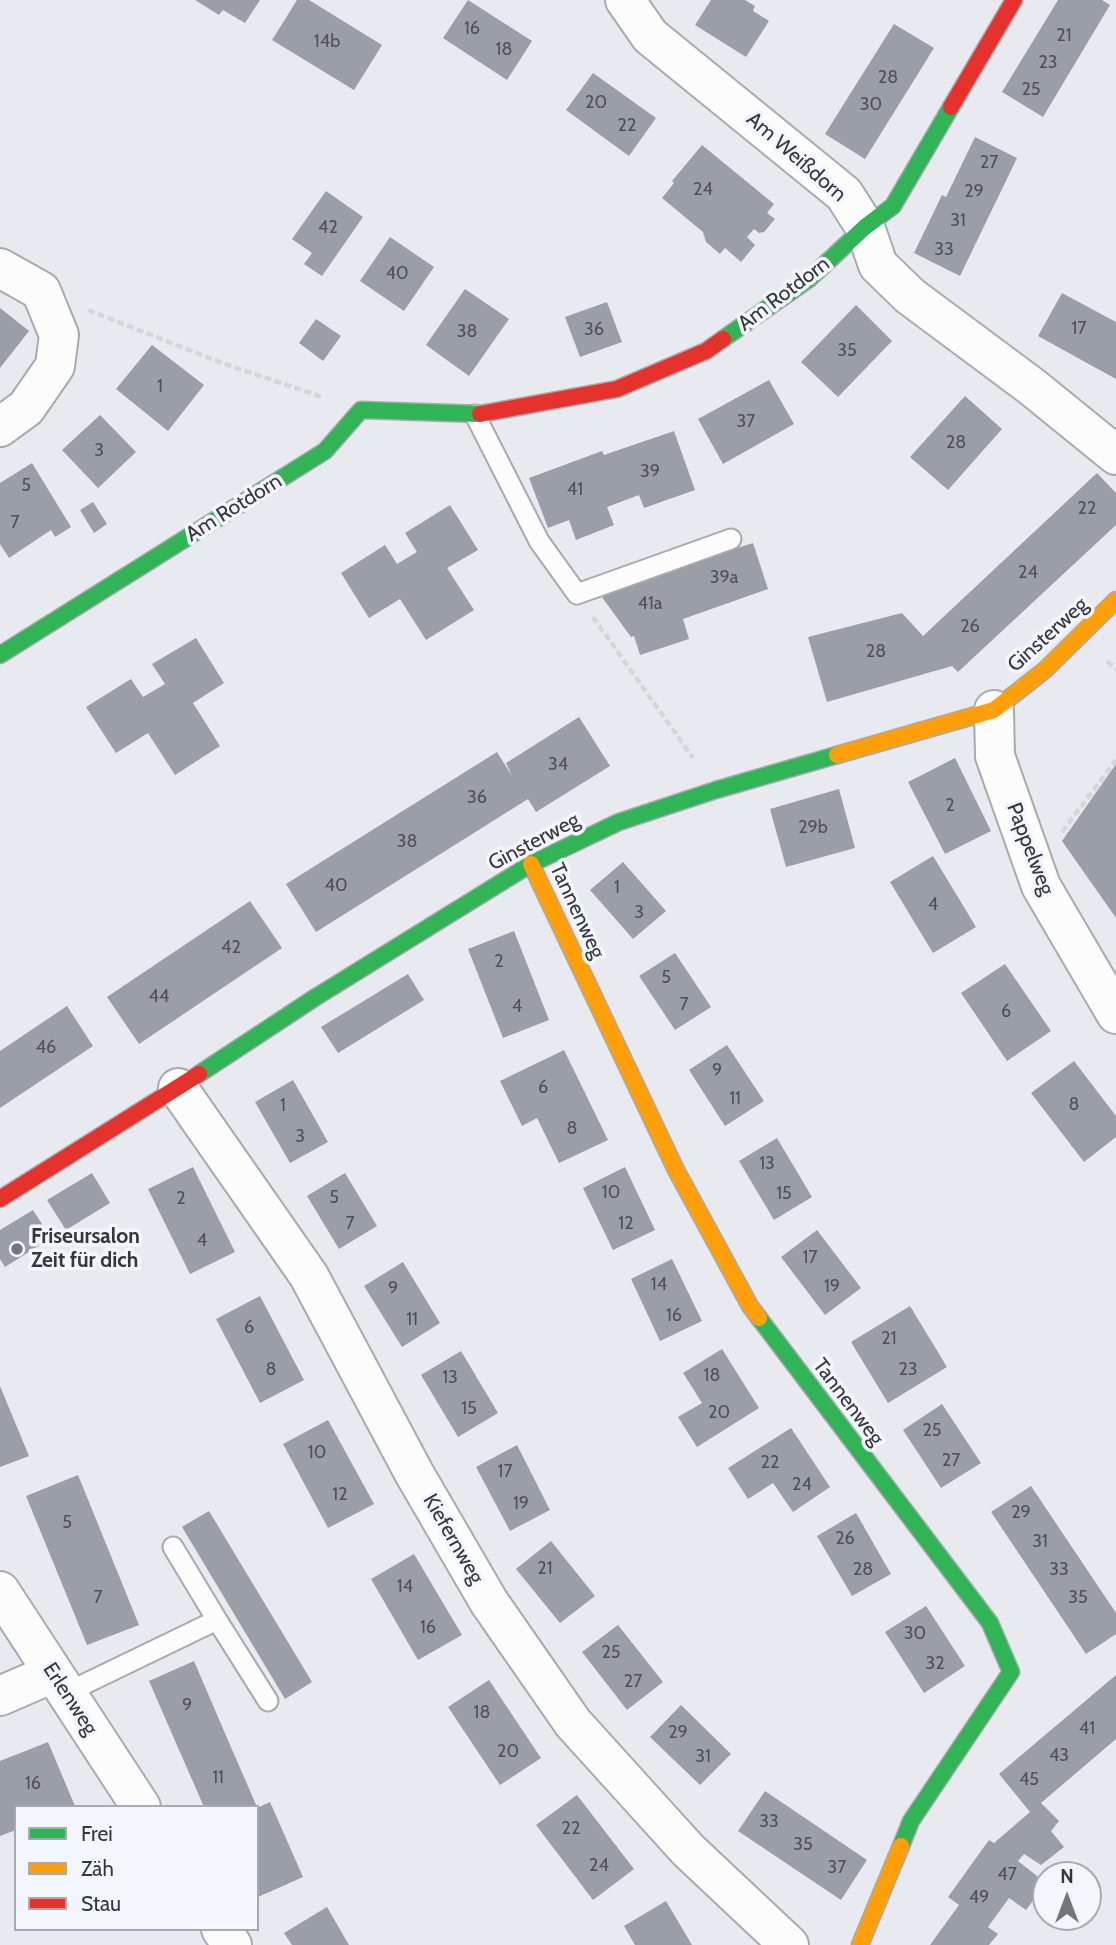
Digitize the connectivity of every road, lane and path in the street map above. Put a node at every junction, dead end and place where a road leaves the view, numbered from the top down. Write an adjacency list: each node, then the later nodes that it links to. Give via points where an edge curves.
1 (625, 0): 3 (street, Am Weißdorn, via 650,36 845,194)
2 (1014, 0): 3 (street, Am Rotdorn, via 893,206)
3 (865, 227): 7 (street, Am Rotdorn, via 809,279 706,351 617,389); 9 (street, Am Weißdorn, via 878,265 910,296)
4 (0, 268): 5 (street)
5 (41, 291): 6 (path, via 222,363); 8 (street, via 59,335 55,366 26,408)
6 (361, 410): 7 (street, Am Rotdorn); 13 (street, Am Rotdorn, via 325,451)
7 (475, 415): 11 (lane, via 538,541)
8 (0, 427)
9 (1116, 455)
10 (731, 539): 11 (lane)
11 (577, 594): 16 (path)
12 (1116, 600): 14 (street, Ginsterweg, via 1045,670)
13 (0, 655)
14 (994, 710): 16 (street, Ginsterweg); 18 (street, Pappelweg, via 995,756)
15 (1116, 760): 18 (path)
16 (716, 790): 17 (street, Ginsterweg, via 619,822)
17 (531, 864): 20 (street, Ginsterweg); 30 (street, Tannenweg, via 676,1170 750,1306 990,1623 1011,1672 911,1821)
18 (1035, 869): 19 (street, Pappelweg)
19 (1116, 1014)
20 (178, 1088): 21 (street, Ginsterweg); 29 (street, Kiefernweg, via 309,1276 489,1602 573,1723 688,1850)
21 (0, 1199)
22 (173, 1547): 24 (lane)
23 (0, 1591): 25 (street, Erlenweg)
24 (218, 1620): 25 (lane); 27 (lane)
25 (60, 1683): 26 (street); 28 (street, Erlenweg)
26 (0, 1696)
27 (268, 1701)
28 (140, 1805)
29 (789, 1945)
30 (860, 1945)

